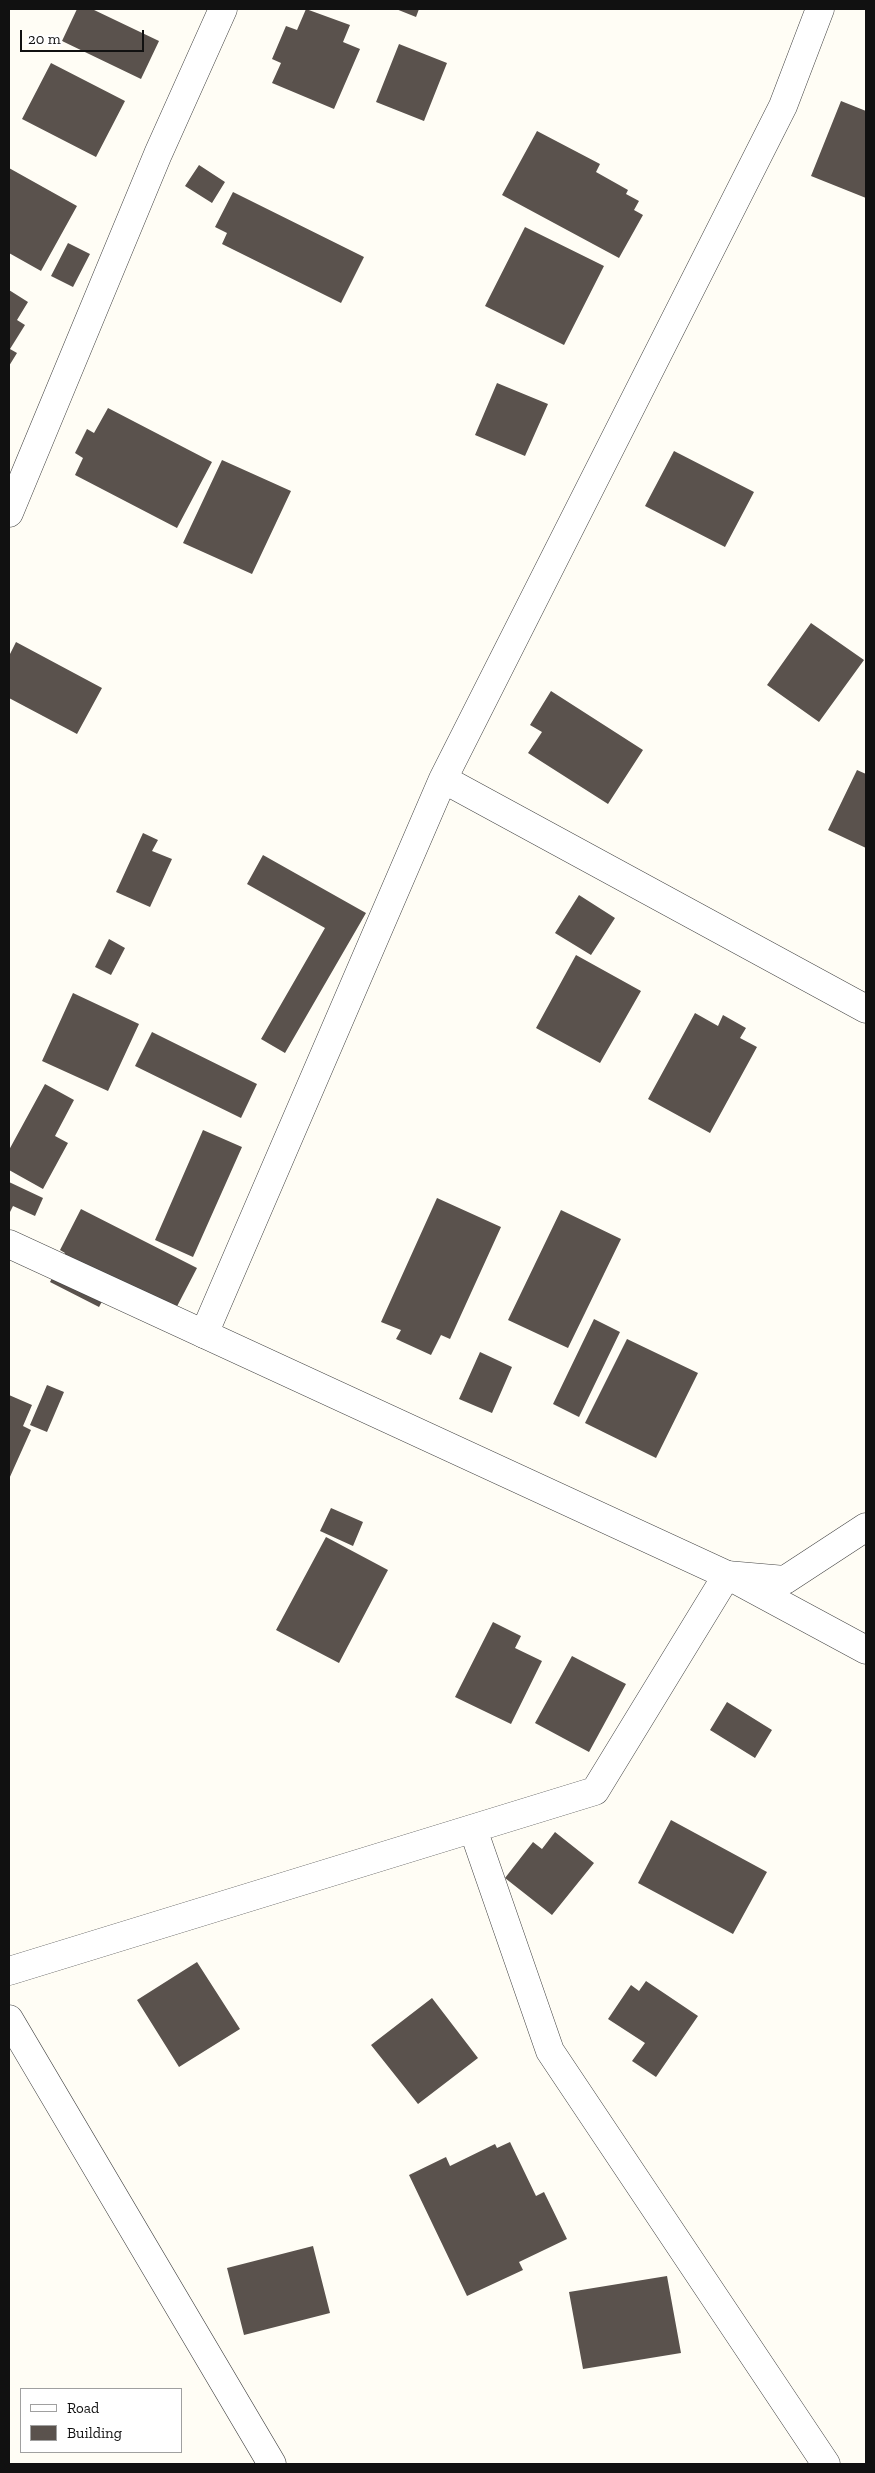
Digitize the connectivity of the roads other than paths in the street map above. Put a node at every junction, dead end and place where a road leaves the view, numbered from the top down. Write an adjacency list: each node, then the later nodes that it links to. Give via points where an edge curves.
1 (224, 9): 3 (street, via 158,154)
2 (820, 9): 4 (street, via 783,106)
3 (9, 513)
4 (443, 779): 5 (street); 7 (street)
5 (866, 1009)
6 (9, 1244): 7 (street)
7 (204, 1334): 9 (street)
8 (866, 1527): 9 (street, via 785,1580)
9 (726, 1575): 10 (street); 11 (street, via 595,1791)
10 (866, 1650)
11 (473, 1829): 12 (street); 15 (street, via 550,2051)
12 (9, 1971)
13 (9, 2019): 14 (street)
14 (272, 2464)
15 (826, 2464)

